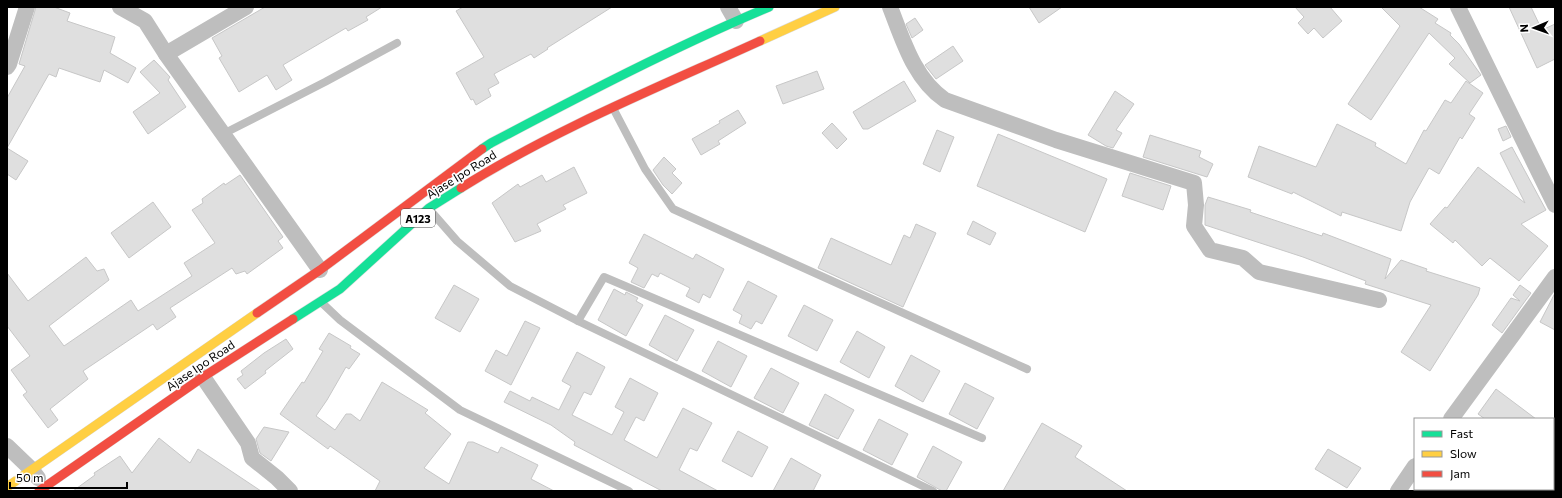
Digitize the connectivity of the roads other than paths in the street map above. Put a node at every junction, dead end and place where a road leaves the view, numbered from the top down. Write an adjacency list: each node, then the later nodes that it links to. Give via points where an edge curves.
1 (27, 7): 12 (street)
2 (120, 7): 11 (street, via 145,21)
3 (246, 7): 11 (street)
4 (728, 7): 9 (street)
5 (769, 7): 9 (highway, Ajase Ipo Road / A123)
6 (835, 7): 13 (highway, Ajase Ipo Road / A123)
7 (890, 7): 20 (street, via 911,61 933,92 945,100 1056,140 1194,183 1194,226 1210,250 1243,258 1259,272)
8 (1458, 7): 15 (street)
9 (736, 21): 18 (highway, Ajase Ipo Road / A123, via 601,85 490,143)
10 (397, 44): 14 (lane)
11 (166, 54): 14 (street)
12 (7, 67)
13 (613, 108): 17 (highway, Ajase Ipo Road / A123, via 491,169); 23 (lane, via 645,169 674,209)
14 (223, 134): 18 (street)
15 (1549, 180): 16 (street)
16 (1555, 204)
17 (429, 208): 21 (highway, Ajase Ipo Road / A123, via 340,289); 22 (lane, via 457,241 510,286)
18 (320, 270): 29 (highway, Ajase Ipo Road / A123)
19 (1555, 277): 25 (street)
20 (1379, 300)
21 (321, 301): 24 (highway, Ajase Ipo Road / A123); 33 (lane, via 340,320 460,410)
22 (578, 321): 26 (lane, via 604,277); 34 (lane)
23 (1027, 369)
24 (203, 377): 31 (highway, Ajase Ipo Road / A123); 32 (street, via 248,443 252,458)
25 (1452, 418)
26 (982, 438)
27 (7, 446): 29 (street)
28 (1414, 467): 35 (street)
29 (32, 470): 30 (highway, Ajase Ipo Road / A123); 31 (street)
30 (7, 487)
31 (41, 489)
32 (290, 491)
33 (629, 491)
34 (933, 491)
35 (1398, 491)

